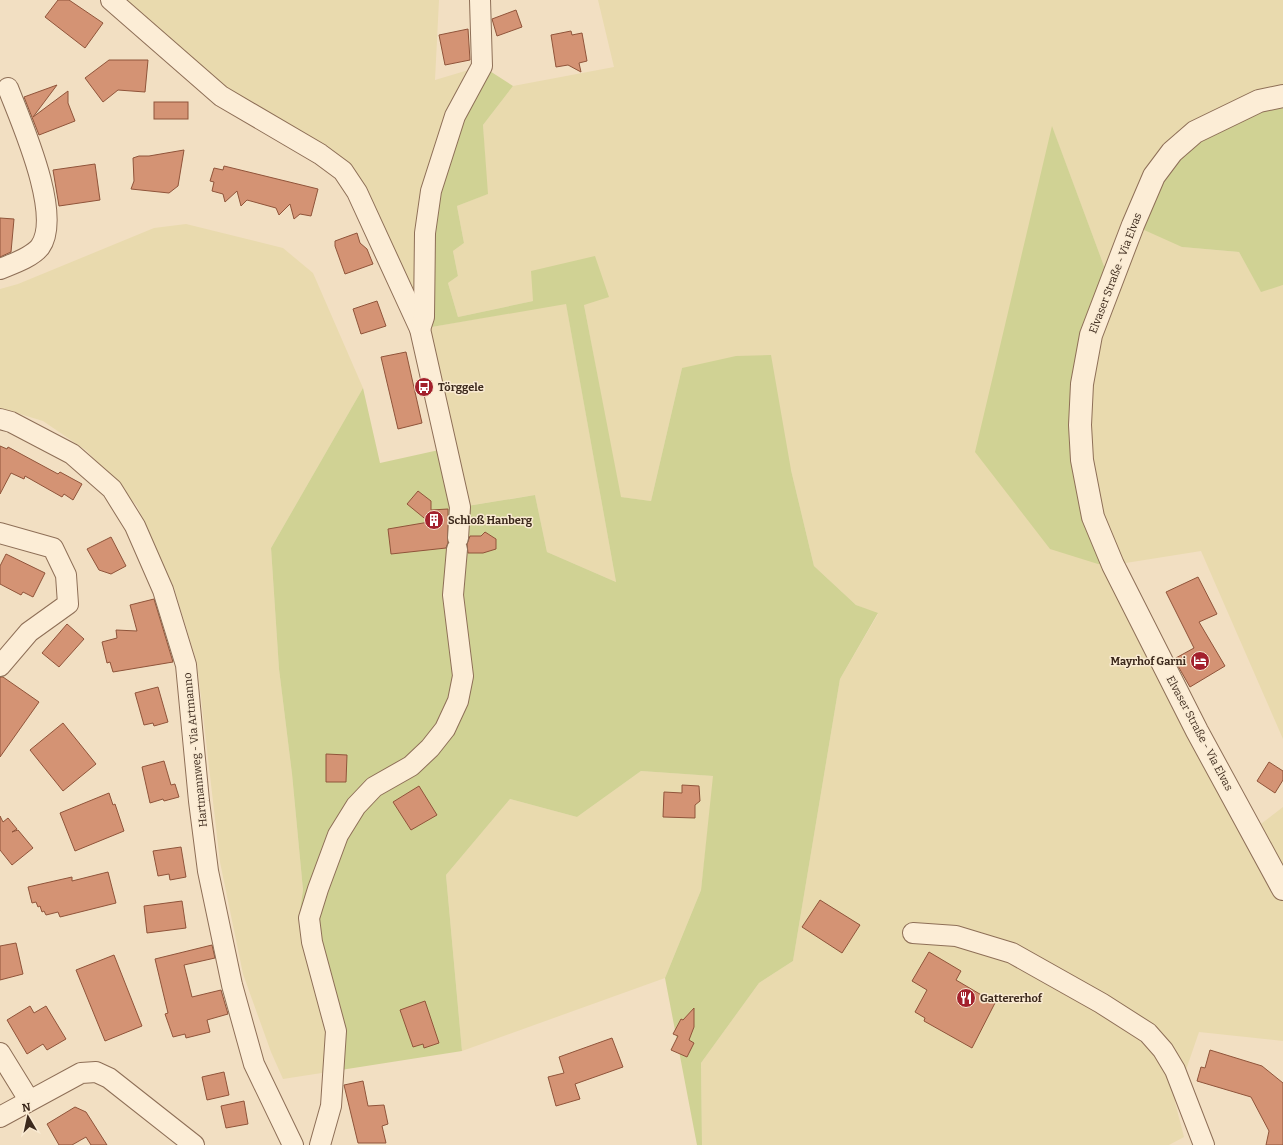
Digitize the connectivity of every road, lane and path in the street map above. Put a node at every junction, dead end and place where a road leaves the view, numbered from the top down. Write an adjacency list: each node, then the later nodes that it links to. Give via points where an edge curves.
1 (111, 0): 6 (street, via 221,96 290,135 342,171 357,192)
2 (480, 0): 6 (street, via 482,66 455,116 432,191 425,233 424,317)
3 (8, 88): 5 (street, via 34,154 43,190 46,230 40,247 28,256)
4 (1283, 96): 10 (street, Elvaser Straße - Via Elvas, via 1259,101 1195,132 1172,152 1154,176 1132,225 1091,335 1082,384 1080,425 1082,460 1093,517 1113,565 1197,731)
5 (0, 269)
6 (420, 329): 17 (street, via 460,507 453,595 463,676 458,701 445,729 430,748 411,766 374,786 356,806 338,835 309,918 312,942 336,1031 331,1106)
7 (0, 419): 16 (street, Hartmannweg - Via Artmanno, via 11,422 72,454 112,489 135,526 163,590 186,665 208,871 232,985 254,1064)
8 (0, 533): 9 (street, via 53,548 66,574 68,604 29,632)
9 (0, 666)
10 (1283, 890)
11 (913, 933): 18 (street, via 956,936 1012,953 1101,1003 1148,1033 1163,1050 1175,1070)
12 (0, 1053): 13 (street)
13 (29, 1100): 14 (street); 15 (street, via 81,1073 96,1072 109,1078)
14 (0, 1117)
15 (194, 1145)
16 (293, 1145)
17 (320, 1145)
18 (1204, 1145)

